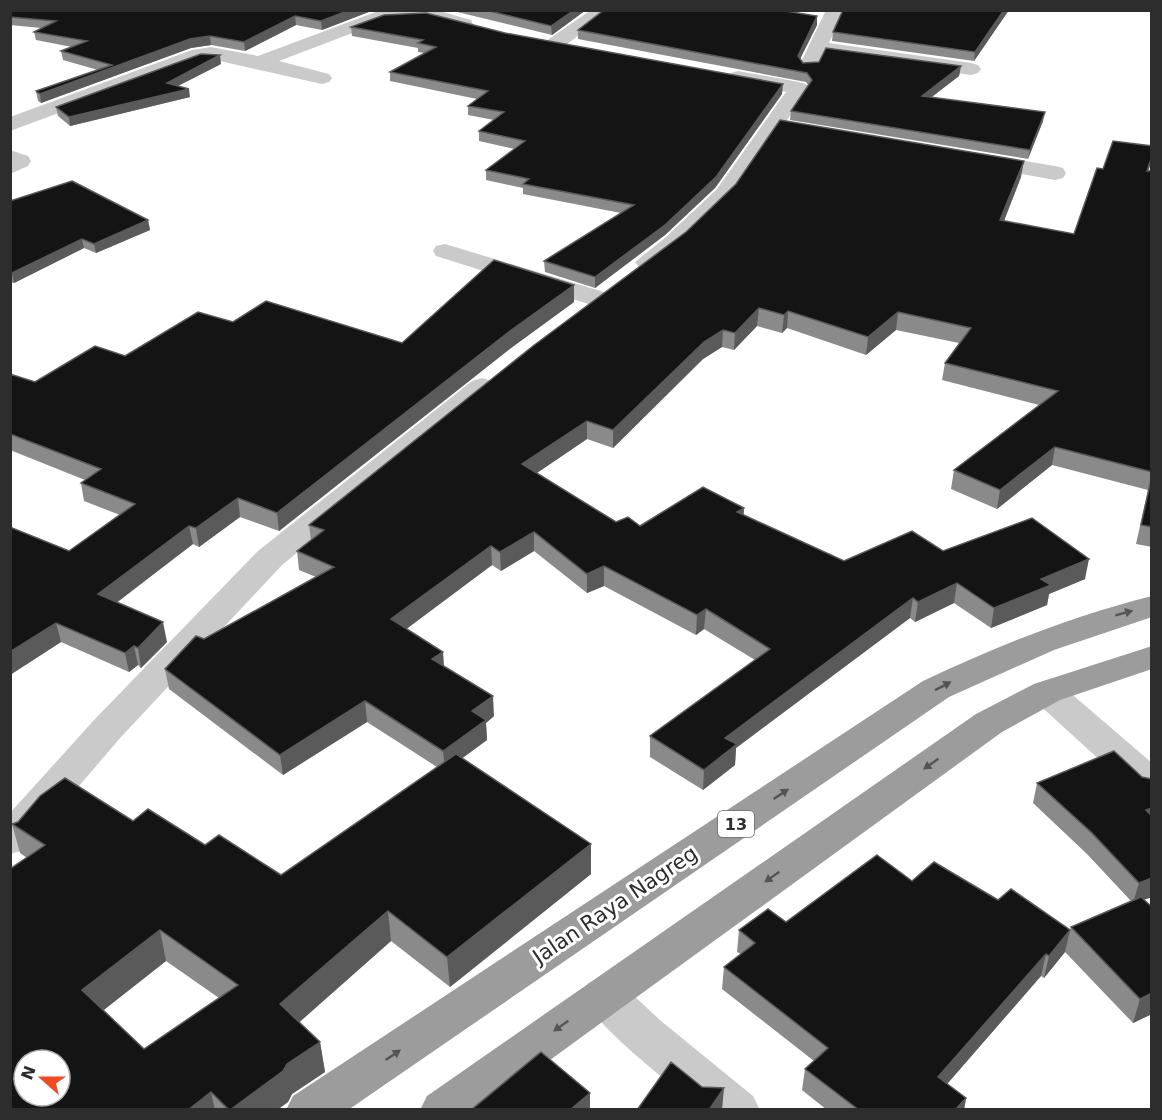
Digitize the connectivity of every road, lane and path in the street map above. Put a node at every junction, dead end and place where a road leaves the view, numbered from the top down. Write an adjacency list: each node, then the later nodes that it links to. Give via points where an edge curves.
1 (604, 10): 6 (street, via 546,41)
2 (420, 12): 4 (street); 7 (street, via 381,16 268,58)
3 (826, 15): 5 (street)
4 (491, 31)
5 (818, 47): 8 (street); 11 (street)
6 (590, 49)
7 (266, 63): 10 (street); 12 (street, via 199,54)
8 (971, 69)
9 (718, 73): 11 (street)
10 (322, 78)
11 (798, 88): 18 (street, via 783,128 725,194 675,242)
12 (10, 125)
13 (10, 157): 15 (street, via 20,161)
14 (961, 157): 16 (street)
15 (10, 167)
16 (1055, 173)
17 (445, 251): 18 (street)
18 (612, 289): 19 (street)
19 (569, 321)
20 (504, 370): 25 (street, via 270,558 108,728)
21 (1152, 606): 27 (highway, Jalan Raya Nagreg / 13, one-way to 21, via 936,689 1008,654 1098,620)
22 (1152, 657): 23 (highway)
23 (1047, 692): 24 (street); 26 (highway, one-way to 26, via 989,723)
24 (1152, 785)
25 (10, 840)
26 (604, 996): 28 (highway, one-way to 28); 29 (street)
27 (310, 1110)
28 (444, 1110)
29 (736, 1110)

